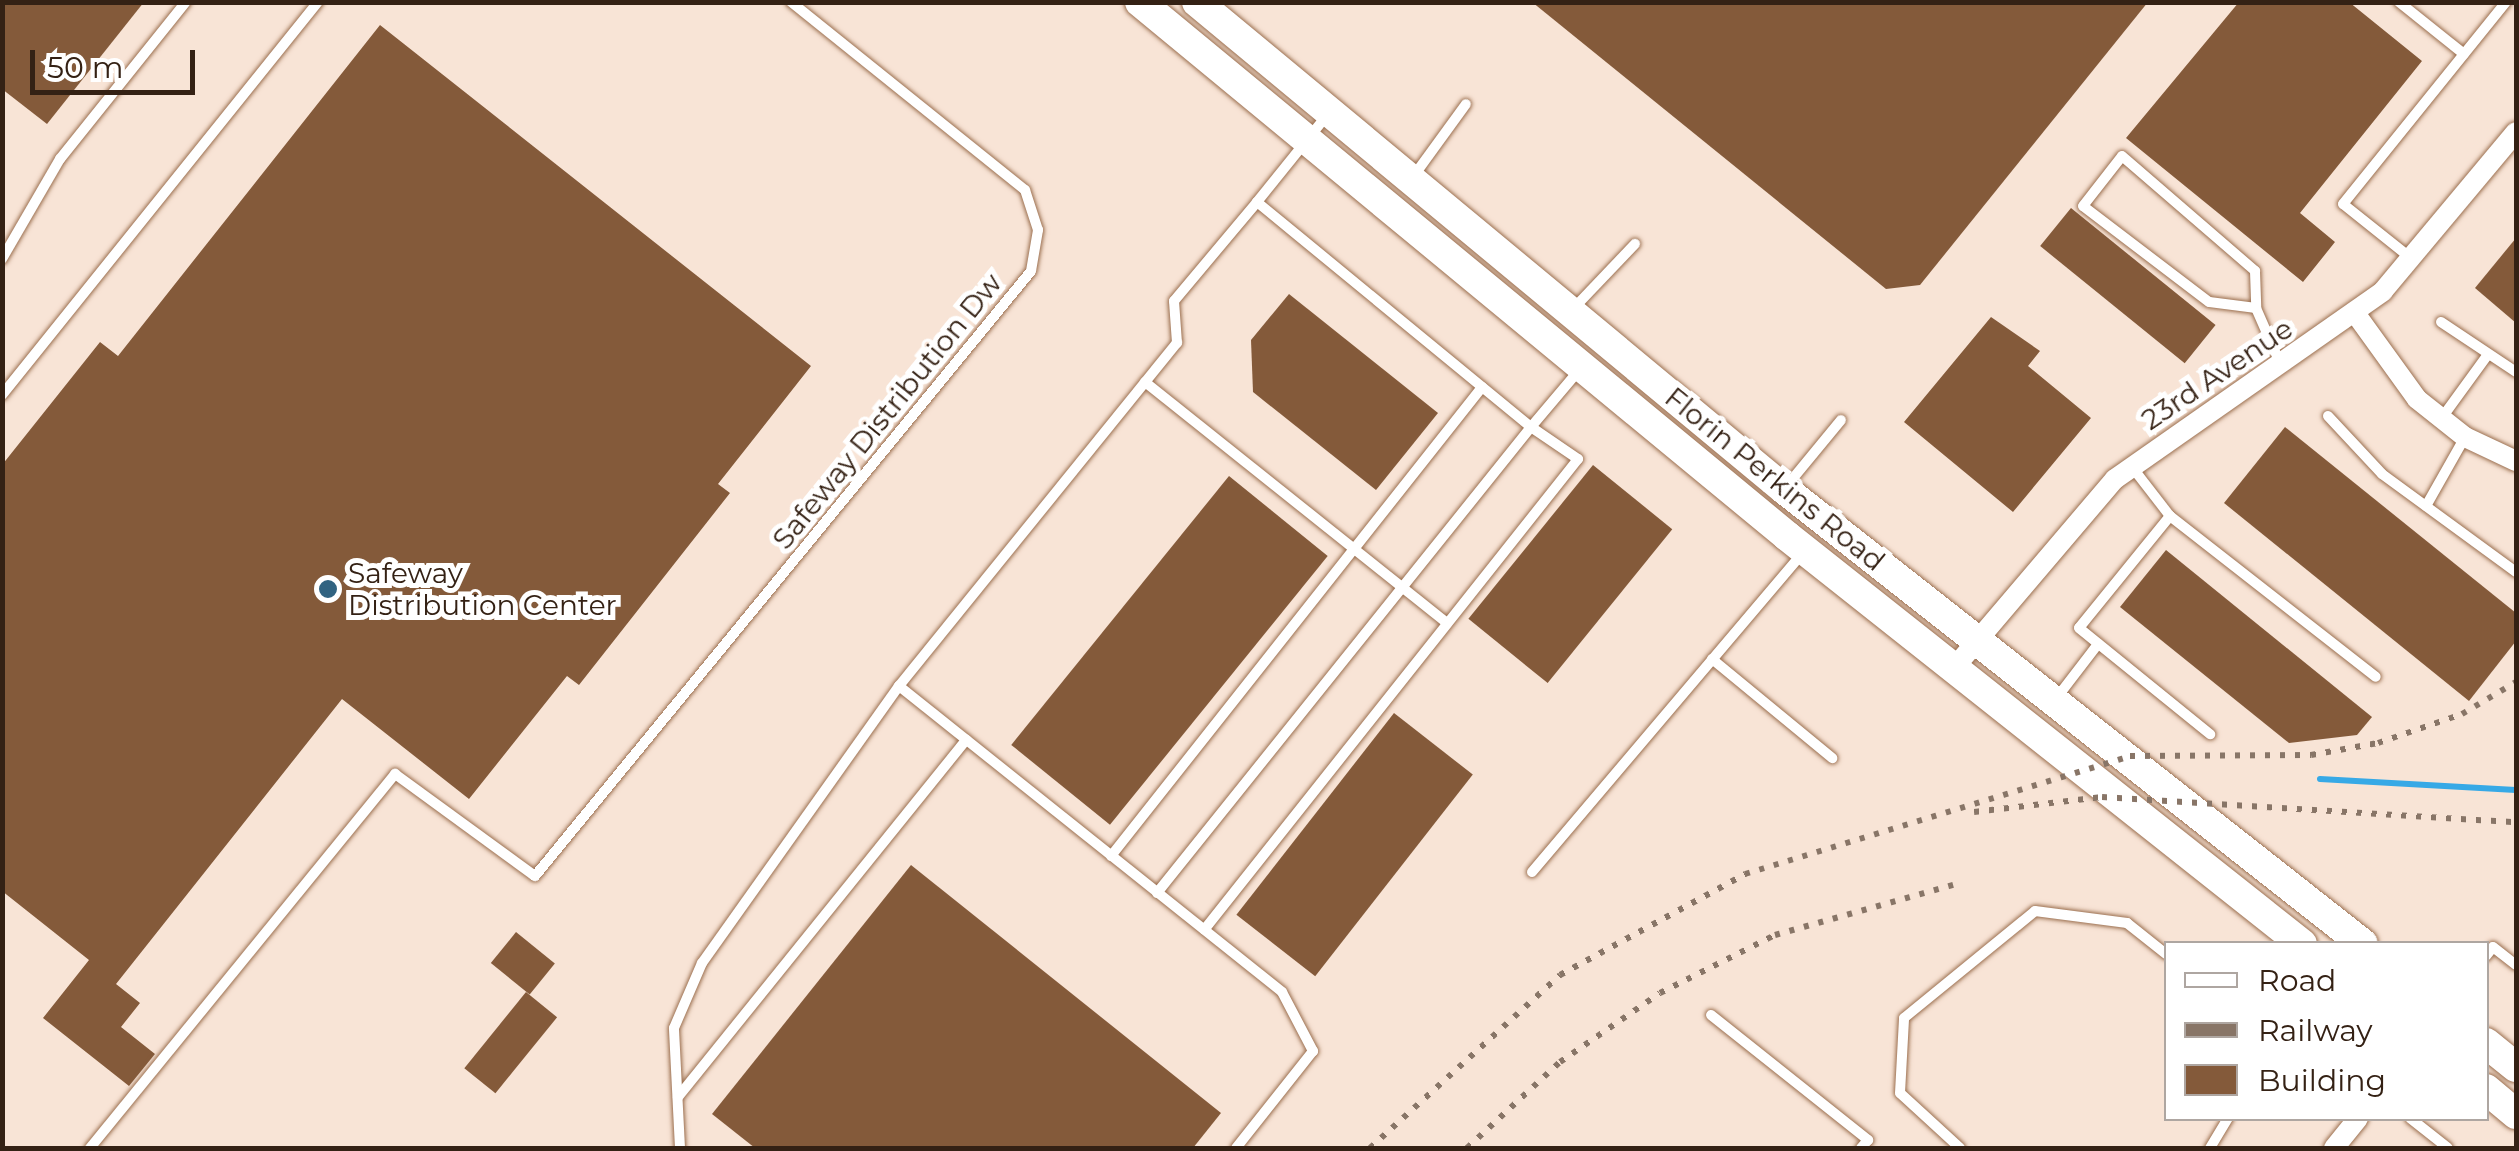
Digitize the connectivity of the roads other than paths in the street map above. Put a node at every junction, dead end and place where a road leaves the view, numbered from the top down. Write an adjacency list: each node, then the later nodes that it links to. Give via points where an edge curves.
1 (186, 2): 16 (lane, via 60,160)
2 (318, 2): 28 (lane)
3 (791, 2): 72 (lane, Safeway Distribution Dw, via 1025,190 1038,230 1030,271 535,876 394,774)
4 (1140, 2): 12 (main road, Florin Perkins Road)
5 (2399, 2): 8 (lane)
6 (1197, 3): 10 (main road, Florin Perkins Road)
7 (2503, 3): 8 (lane)
8 (2464, 54): 17 (lane, via 2344,204)
9 (1466, 104): 13 (lane)
10 (1329, 113): 12 (lane); 13 (main road, Florin Perkins Road)
11 (2516, 132): 17 (street, 23rd Avenue)
12 (1308, 138): 14 (lane); 24 (main road, Florin Perkins Road)
13 (1412, 178): 20 (main road, Florin Perkins Road)
14 (1257, 202): 26 (lane, via 1174,300 1176,343); 27 (lane)
15 (1635, 244): 20 (lane)
16 (2, 259)
17 (2413, 259): 19 (street, 23rd Avenue)
18 (2256, 308): 18 (lane, via 2256,271 2122,156 2084,206 2209,302); 23 (lane)
19 (2355, 313): 23 (street, 23rd Avenue); 31 (street)
20 (1569, 314): 36 (main road, Florin Perkins Road)
21 (2441, 322): 22 (lane)
22 (2486, 357): 25 (lane); 31 (lane)
23 (2281, 364): 35 (street, 23rd Avenue)
24 (1581, 368): 32 (lane); 40 (main road, Florin Perkins Road)
25 (2516, 372)
26 (1145, 382): 39 (lane); 49 (lane)
27 (1482, 387): 32 (lane); 39 (lane)
28 (2, 395)
29 (2328, 416): 37 (lane)
30 (1841, 420): 36 (lane)
31 (2441, 420): 33 (street)
32 (1530, 427): 42 (lane); 43 (lane, via 1578,459)
33 (2465, 437): 34 (street); 37 (lane)
34 (2516, 461)
35 (2131, 466): 38 (lane); 44 (street, 23rd Avenue)
36 (1784, 489): 44 (main road, Florin Perkins Road)
37 (2426, 506): 41 (lane)
38 (2170, 516): 45 (lane, via 2078,628); 48 (lane)
39 (1354, 549): 42 (lane); 54 (lane)
40 (1804, 550): 46 (lane); 47 (main road, Florin Perkins Road)
41 (2516, 572)
42 (1402, 587): 43 (lane); 56 (lane)
43 (1448, 623): 57 (lane)
44 (1976, 641): 47 (street, 23rd Avenue); 50 (main road, Florin Perkins Road)
45 (2098, 644): 50 (lane); 51 (lane)
46 (1712, 659): 53 (lane); 55 (lane)
47 (1954, 668): 58 (main road, Florin Perkins Road)
48 (2376, 677)
49 (899, 686): 52 (lane); 67 (lane, via 689,986 672,1045)
50 (2054, 700): 59 (main road, Florin Perkins Road)
51 (2210, 734)
52 (966, 740): 54 (lane); 67 (lane)
53 (1832, 758)
54 (1111, 856): 56 (lane)
55 (1532, 872)
56 (1158, 893): 57 (lane)
57 (1204, 930): 74 (lane, via 1282,992 1313,1051)
58 (2298, 941)
59 (2359, 941)
60 (2164, 952): 76 (lane, via 2126,923 2036,911 1904,1018 1900,1092)
61 (2489, 952): 62 (lane, via 2493,947)
62 (2516, 965)
63 (1712, 1015): 75 (lane, via 1868,1140)
64 (2489, 1045): 65 (main road)
65 (2516, 1067)
66 (2489, 1092): 68 (main road)
67 (678, 1097): 73 (lane)
68 (2516, 1114)
69 (2226, 1121): 77 (lane)
70 (2356, 1121): 78 (street)
71 (2414, 1121): 79 (lane)
72 (90, 1148)
73 (680, 1148)
74 (1236, 1148)
75 (1861, 1148)
76 (1960, 1148)
77 (2210, 1148)
78 (2334, 1148)
79 (2448, 1148)

